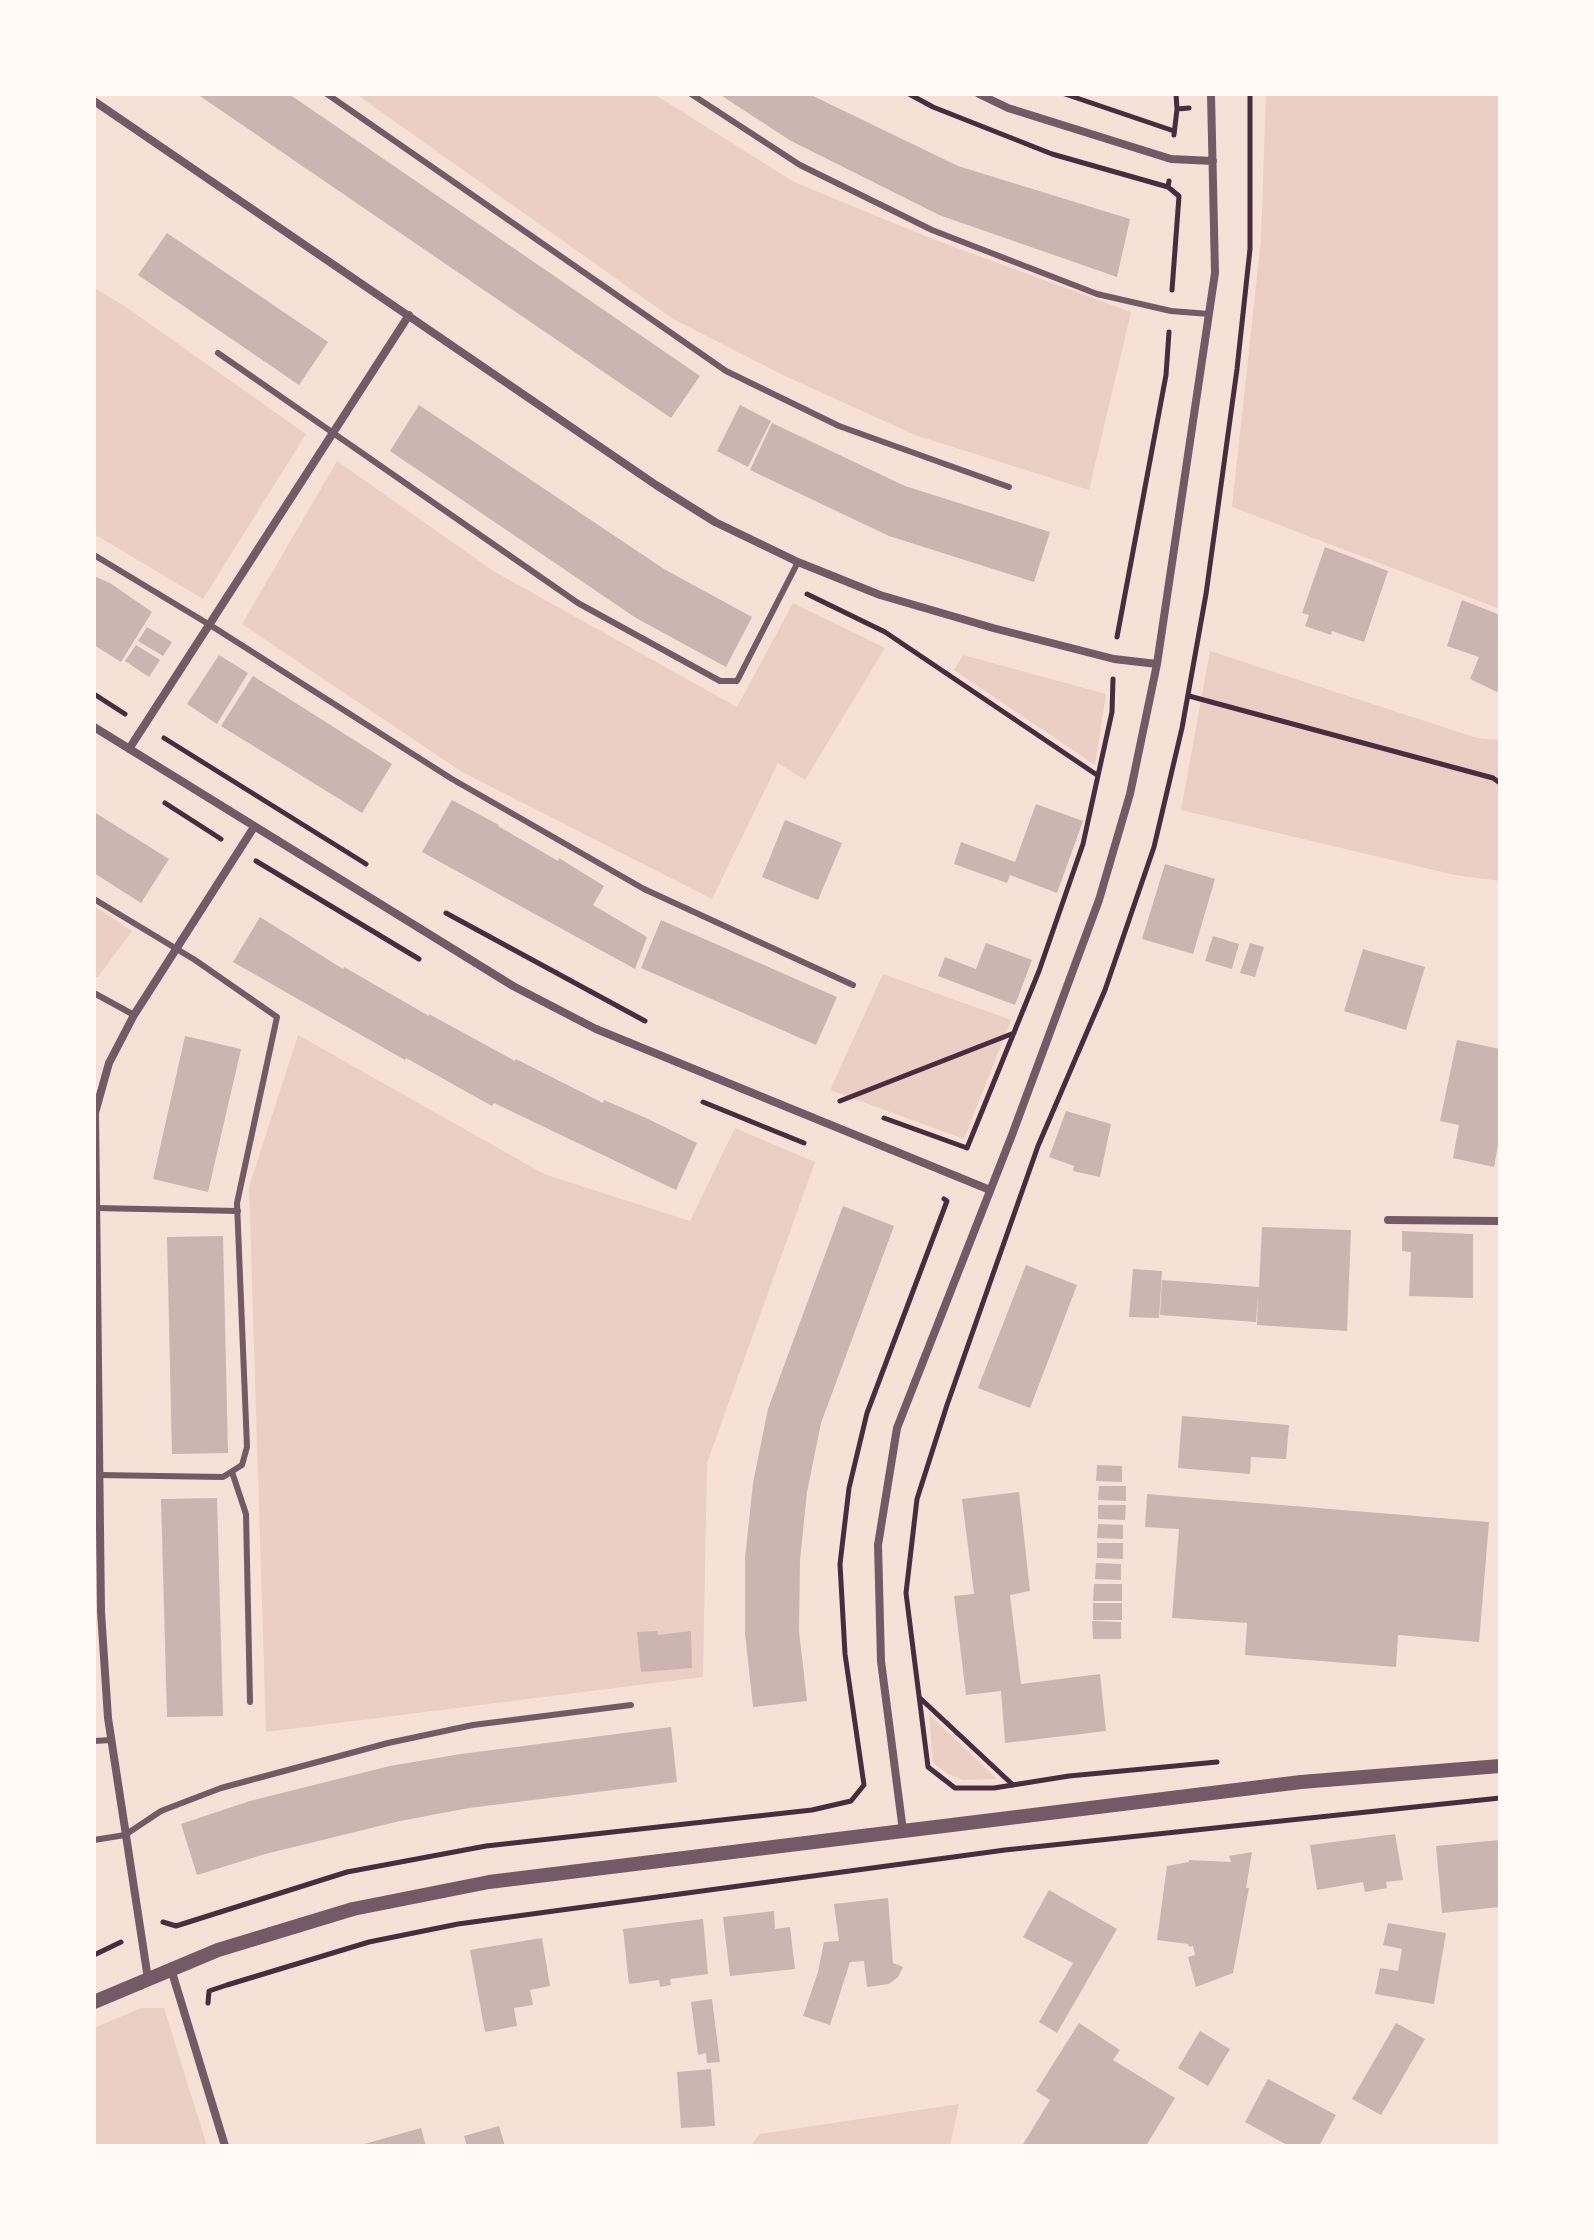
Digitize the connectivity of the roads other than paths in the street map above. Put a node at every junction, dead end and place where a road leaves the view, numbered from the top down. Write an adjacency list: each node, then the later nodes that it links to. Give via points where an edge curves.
1 (327, 94): 11 (lane, via 726,371 839,426)
2 (691, 94): 7 (lane, via 800,165 932,230 1097,294)
3 (979, 94): 6 (street, via 1171,159)
4 (1211, 94): 6 (street)
5 (94, 101): 8 (street)
6 (1213, 161): 7 (street, via 1215,273)
7 (1209, 314): 15 (street)
8 (409, 315): 10 (street); 13 (street, via 656,485 715,522)
9 (218, 353): 10 (lane)
10 (333, 433): 13 (lane, via 578,603 720,681 737,681); 14 (street)
11 (1009, 487)
12 (94, 555): 14 (lane)
13 (798, 562): 15 (street, via 880,595 993,628 1114,659)
14 (210, 625): 17 (street); 21 (lane, via 452,779 644,889)
15 (1157, 664): 25 (street, via 1130,794 1099,900)
16 (94, 727): 17 (street)
17 (129, 749): 18 (street)
18 (254, 827): 20 (street); 25 (street, via 513,986 596,1029)
19 (94, 899): 20 (lane)
20 (177, 949): 23 (street); 27 (lane, via 277,1017)
21 (853, 985)
22 (94, 993): 23 (lane)
23 (134, 1015): 24 (street, via 109,1063)
24 (94, 1113): 26 (street)
25 (990, 1190): 38 (street, via 897,1428 878,1545 881,1661)
26 (95, 1208): 27 (lane); 31 (street)
27 (238, 1211): 30 (lane, via 247,1447 242,1465)
28 (1388, 1220): 29 (street)
29 (1500, 1221)
30 (232, 1472): 31 (lane, via 223,1477); 33 (lane, via 246,1514)
31 (98, 1475): 32 (street)
32 (97, 1612): 35 (street)
33 (250, 1702)
34 (631, 1705): 39 (lane, via 473,1725 388,1743 221,1788 161,1811)
35 (111, 1740): 36 (lane); 39 (street)
36 (94, 1741)
37 (1500, 1766): 38 (street, via 1301,1782)
38 (903, 1831): 41 (street, via 489,1882 353,1909)
39 (125, 1835): 40 (lane); 42 (street)
40 (94, 1840)
41 (171, 1969): 42 (street); 44 (street)
42 (148, 1979): 43 (street)
43 (94, 2002)
44 (225, 2146)

